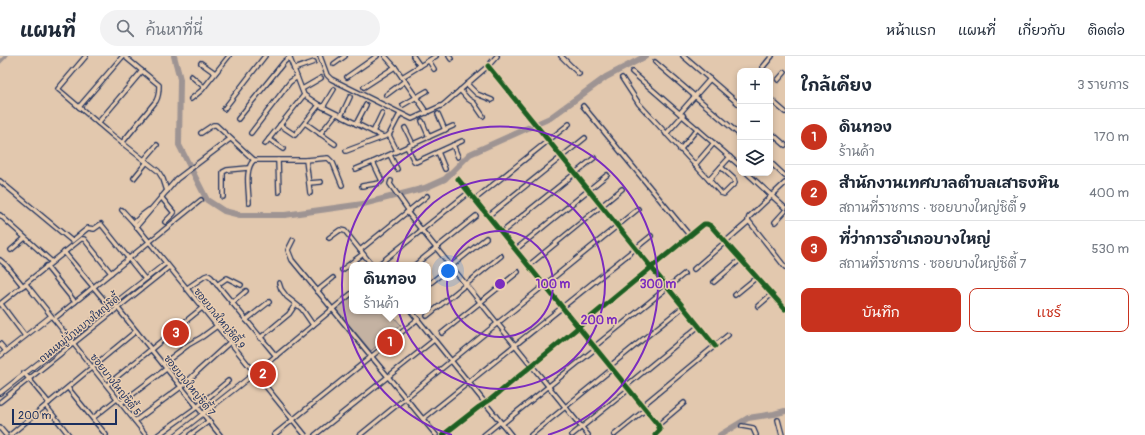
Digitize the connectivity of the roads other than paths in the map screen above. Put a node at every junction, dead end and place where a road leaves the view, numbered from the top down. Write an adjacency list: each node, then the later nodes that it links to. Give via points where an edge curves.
1 (86, 56): 64 (street, via 58,89)
2 (123, 56): 28 (street); 64 (street)
3 (222, 56): 16 (street)
4 (265, 56): 65 (street)
5 (320, 56): 70 (street, via 331,79)
6 (345, 56): 21 (street)
7 (377, 56): 35 (street)
8 (385, 56): 24 (street)
9 (413, 56): 22 (street)
10 (436, 56): 17 (street)
11 (497, 56): 23 (street)
12 (561, 56): 32 (street)
13 (684, 56): 39 (street)
14 (772, 56): 25 (street)
15 (289, 57): 26 (street); 75 (street)
16 (228, 58): 31 (street)
17 (428, 61): 22 (street); 27 (street)
18 (314, 62): 26 (street)
19 (655, 62): 51 (street)
20 (201, 63): 31 (street)
21 (334, 64)
22 (420, 66): 36 (street)
23 (488, 66): 42 (street); 100 (street)
24 (395, 67): 36 (street); 44 (street)
25 (763, 67)
26 (294, 69): 34 (street)
27 (434, 69)
28 (142, 71): 77 (street); 101 (street, via 159,85 159,95)
29 (632, 72): 72 (street)
30 (785, 72): 40 (street)
31 (215, 73): 43 (street)
32 (579, 74)
33 (191, 76): 43 (street)
34 (297, 77): 45 (street); 89 (street, via 290,82)
35 (347, 77)
36 (402, 77): 41 (street)
37 (321, 78): 45 (street)
38 (622, 78): 91 (street, via 639,104)
39 (710, 79): 51 (street); 59 (street)
40 (778, 80)
41 (405, 82): 50 (street); 54 (street)
42 (467, 84): 47 (street); 52 (street)
43 (204, 87): 55 (street)
44 (364, 87)
45 (302, 89): 49 (street)
46 (334, 89): 62 (street)
47 (460, 90): 58 (street); 68 (street)
48 (427, 91): 54 (street)
49 (304, 95): 62 (street); 81 (street)
50 (386, 95)
51 (695, 95): 72 (street); 87 (street)
52 (480, 96): 56 (street); 58 (street)
53 (350, 97): 73 (street)
54 (417, 97): 61 (street); 68 (street)
55 (191, 99)
56 (492, 100)
57 (773, 102): 66 (street)
58 (474, 103): 74 (street)
59 (739, 104)
60 (366, 105): 79 (street)
61 (403, 105)
62 (321, 106): 69 (street); 78 (street)
63 (583, 106): 177 (street)
64 (79, 107): 77 (street)
65 (224, 108)
66 (785, 112)
67 (382, 113): 86 (street)
68 (427, 113): 70 (street, via 412,119)
69 (336, 114): 73 (street); 90 (street)
70 (400, 114): 93 (street)
71 (438, 114): 85 (street)
72 (682, 114): 84 (street); 91 (street)
73 (341, 116): 79 (street)
74 (483, 116)
75 (238, 119)
76 (422, 121): 95 (street)
77 (98, 123): 101 (street)
78 (306, 123): 81 (street, via 295,135); 90 (street)
79 (356, 124): 86 (street)
80 (569, 124): 100 (street)
81 (280, 125): 98 (street)
82 (453, 126): 85 (street)
83 (405, 128): 105 (street)
84 (698, 128): 102 (street); 111 (street)
85 (445, 130): 95 (street)
86 (372, 132): 94 (street)
87 (737, 132)
88 (201, 133): 96 (street, via 215,124)
89 (251, 133)
90 (320, 134): 104 (street)
91 (666, 134): 111 (street)
92 (773, 135): 108 (street)
93 (389, 136): 94 (street); 113 (street)
94 (383, 137): 112 (street)
95 (429, 137): 105 (street)
96 (230, 138): 120 (street); 149 (street, via 184,173)
97 (585, 138): 117 (street)
98 (269, 139): 103 (street); 110 (street)
99 (462, 141): 107 (street)
100 (548, 141): 117 (street); 158 (street)
101 (122, 143): 123 (street)
102 (714, 143): 118 (street); 126 (street)
103 (265, 144)
104 (335, 144)
105 (413, 144): 109 (street)
106 (157, 145): 123 (street)
107 (453, 145): 114 (street); 116 (street)
108 (785, 145)
109 (407, 147): 113 (street); 114 (street, via 415,162)
110 (283, 149)
111 (680, 150): 126 (street)
112 (346, 151)
113 (396, 152): 115 (street)
114 (438, 152): 131 (street)
115 (390, 155): 124 (street); 132 (street)
116 (458, 157)
117 (561, 157): 133 (street); 168 (street)
118 (730, 157): 125 (street); 128 (street)
119 (594, 158): 133 (street)
120 (254, 160): 121 (street); 129 (street)
121 (278, 160): 122 (street); 150 (street)
122 (306, 160): 143 (street); 145 (street, via 330,158)
123 (145, 161): 137 (street); 149 (street, via 158,171)
124 (373, 162): 130 (street); 146 (street, via 382,181)
125 (737, 163)
126 (695, 165): 139 (street)
127 (773, 165): 136 (street)
128 (721, 167): 139 (street); 139 (street, via 735,181 730,190 722,194)
129 (248, 168): 156 (street, via 223,172); 159 (street)
130 (356, 169)
131 (445, 169)
132 (397, 170)
133 (575, 174): 147 (street); 175 (street)
134 (607, 175): 147 (street)
135 (750, 176): 154 (street)
136 (785, 176)
137 (134, 178)
138 (458, 179): 152 (street)
139 (709, 180)
140 (0, 181): 191 (street, via 72,241 88,228 94,229 101,224)
141 (391, 181): 164 (street, via 393,190)
142 (321, 182): 143 (street)
143 (309, 183): 151 (street)
144 (785, 183): 154 (street)
145 (342, 185)
146 (362, 186)
147 (588, 190): 160 (street); 187 (street)
148 (622, 190): 160 (street)
149 (167, 191): 155 (street)
150 (279, 192)
151 (310, 193)
152 (468, 193): 158 (street); 174 (street)
153 (427, 196): 164 (street)
154 (772, 196): 161 (street); 170 (street, via 749,217)
155 (161, 197): 169 (street, via 174,213); 172 (street, via 144,220)
156 (222, 197)
157 (201, 200): 182 (street)
158 (474, 200): 168 (street)
159 (249, 203)
160 (601, 206): 173 (street); 203 (street)
161 (785, 208)
162 (638, 209): 173 (street)
163 (122, 210): 172 (street, ซอยบางใหญ่ซิตี้ 9)
164 (408, 211): 174 (street); 189 (street)
165 (785, 212): 171 (street)
166 (0, 215): 178 (street)
167 (476, 216): 184 (street)
168 (488, 216): 175 (street)
169 (164, 222)
170 (748, 222): 183 (street); 205 (street)
171 (775, 222)
172 (135, 225): 182 (street, ซอยบางใหญ่ซิตี้ 9)
173 (617, 226): 185 (street); 222 (street)
174 (422, 230): 184 (street); 197 (street)
175 (502, 233): 187 (street)
176 (651, 236): 185 (street)
177 (690, 236): 183 (street, via 707,224); 206 (street)
178 (25, 238): 186 (street); 194 (street)
179 (329, 238): 189 (street, via 340,230 345,231)
180 (486, 238): 202 (street)
181 (293, 240): 227 (street, via 288,250 289,256)
182 (149, 242): 191 (street); 199 (street, ซอยบางใหญ่ซิตี้ 9)
183 (726, 242): 192 (street); 207 (street)
184 (437, 247): 198 (street); 202 (street)
185 (635, 248): 206 (street); 240 (street)
186 (11, 250)
187 (515, 250): 203 (street)
188 (64, 252): 194 (street); 210 (street, via 83,239); 223 (street)
189 (362, 252): 195 (street); 196 (street)
190 (501, 256): 218 (street)
191 (129, 259): 210 (street); 214 (street)
192 (741, 259): 212 (street); 216 (street)
193 (0, 260): 219 (street, ซอยบางใหญ่ซิตี้ 5)
194 (52, 262): 201 (street)
195 (351, 262)
196 (370, 262)
197 (382, 262)
198 (419, 262)
199 (166, 263): 204 (street, ซอยบางใหญ่ซิตี้ 9); 214 (street, ถนนหมู่บ้านบางใหญ่ซิตี้)
200 (349, 264): 208 (street)
201 (46, 266): 219 (street); 231 (street)
202 (452, 266): 215 (street); 218 (street)
203 (528, 266): 222 (street)
204 (169, 267): 225 (street, ซอยบางใหญ่ซิตี้ 9); 242 (street, ถนนหมู่บ้านบางใหญ่ซิตี้)
205 (785, 267)
206 (651, 268): 224 (street); 258 (street)
207 (694, 269)
208 (342, 270)
209 (518, 272): 233 (street)
210 (111, 273): 223 (street)
211 (684, 274): 224 (street)
212 (756, 277): 228 (street); 229 (street)
213 (333, 278): 227 (street)
214 (145, 279): 236 (street, ถนนหมู่บ้านบางใหญ่ซิตี้)
215 (431, 282)
216 (714, 282)
217 (279, 283): 237 (street, via 286,297)
218 (466, 284): 233 (street); 247 (street)
219 (25, 285): 235 (street); 251 (street, ซอยบางใหญ่ซิตี้ 5)
220 (217, 285): 221 (street, via 227,278); 225 (street, via 207,275); 234 (street)
221 (241, 285)
222 (545, 286): 240 (street); 254 (street)
223 (94, 287): 231 (street); 239 (street)
224 (667, 287): 241 (street); 271 (street)
225 (186, 289): 243 (street, ซอยบางใหญ่ซิตี้ 9)
226 (246, 291): 234 (street)
227 (317, 291): 245 (street)
228 (772, 294): 238 (street); 244 (street)
229 (735, 295)
230 (349, 296): 245 (street)
231 (76, 302): 251 (street)
232 (268, 302): 253 (street)
233 (481, 302): 254 (street); 260 (street)
234 (232, 303): 253 (street)
235 (0, 304): 262 (street)
236 (114, 304): 239 (street, ถนนหมู่บ้านบางใหญ่ซิตี้); 242 (street, ซอยบางใหญ่ซิตี้ 7)
237 (295, 305): 255 (street, via 302,309); 263 (street, via 289,314)
238 (758, 306)
239 (110, 307): 246 (street); 264 (street, ถนนหมู่บ้านบางใหญ่ซิตี้)
240 (562, 307): 258 (street); 269 (street)
241 (683, 307): 257 (street); 281 (street)
242 (118, 308): 246 (street, ถนนหมู่บ้านบางใหญ่ซิตี้); 259 (street, ซอยบางใหญ่ซิตี้ 7)
243 (202, 308): 256 (street, ซอยบางใหญ่ซิตี้ 9); 272 (street)
244 (785, 309)
245 (332, 310): 255 (street); 276 (street)
246 (114, 311): 268 (street, ถนนหมู่บ้านบางใหญ่ซิตี้)
247 (431, 313)
248 (414, 314): 252 (street)
249 (429, 314): 250 (street)
250 (427, 316)
251 (52, 318): 262 (street); 264 (street, ซอยบางใหญ่ซิตี้ 5)
252 (418, 319): 265 (street); 276 (street)
253 (246, 320): 263 (street)
254 (498, 323): 269 (street); 277 (street)
255 (313, 325): 275 (street)
256 (217, 326): 266 (street, ซอยบางใหญ่ซิตี้ 9); 278 (street)
257 (699, 326): 270 (street); 293 (street)
258 (579, 327): 271 (street); 279 (street)
259 (136, 331): 272 (street, ซอยบางใหญ่ซิตี้ 7); 280 (street)
260 (442, 333)
261 (728, 335): 270 (street)
262 (25, 336): 273 (street)
263 (260, 338): 275 (street)
264 (70, 339): 268 (street, ซอยบางใหญ่ซิตี้ 5); 283 (street, ถนนหมู่บ้านบางใหญ่ซิตี้)
265 (434, 340): 277 (street); 285 (street)
266 (230, 342): 284 (street, ซอยบางใหญ่ซิตี้ 9); 291 (street)
267 (0, 344): 273 (street)
268 (74, 344): 280 (street, ซอยบางใหญ่ซิตี้ 5); 286 (street, ถนนหมู่บ้านบางใหญ่ซิตี้)
269 (516, 345): 279 (street); 288 (street)
270 (715, 346): 302 (street)
271 (594, 348): 281 (street); 290 (street)
272 (151, 350): 278 (street, ซอยบางใหญ่ซิตี้ 7); 289 (street)
273 (6, 352): 274 (street)
274 (0, 356)
275 (276, 356): 284 (street)
276 (371, 357): 285 (street); 309 (street)
277 (451, 361): 288 (street); 295 (street)
278 (163, 364): 282 (street, ซอยบางใหญ่ซิตี้ 7)
279 (532, 366): 290 (street); 299 (street)
280 (93, 368): 289 (street, ซอยบางใหญ่ซิตี้ 5); 292 (street)
281 (611, 368): 293 (street); 304 (street)
282 (166, 369): 291 (street, ซอยบางใหญ่ซิตี้ 7); 298 (street)
283 (24, 373): 286 (street); 294 (street, ถนนหมู่บ้านบางใหญ่ซิตี้)
284 (255, 373): 306 (street); 309 (street, ซอยบางใหญ่ซิตี้ 9)
285 (388, 376): 295 (street); 330 (street)
286 (29, 379): 297 (street, ถนนหมู่บ้านบางใหญ่ซิตี้); 301 (street)
287 (228, 382): 303 (street)
288 (468, 382): 299 (street); 308 (street)
289 (106, 385): 296 (street, ซอยบางใหญ่ซิตี้ 5)
290 (549, 386): 304 (street); 313 (street)
291 (181, 387): 303 (street, ซอยบางใหญ่ซิตี้ 7); 311 (street)
292 (68, 388): 301 (street); 307 (street)
293 (627, 388): 302 (street); 316 (street)
294 (0, 393)
295 (405, 398): 308 (street); 331 (street)
296 (117, 399): 298 (street, ซอยบางใหญ่ซิตี้ 5); 307 (street)
297 (0, 402)
298 (121, 403): 311 (street, ซอยบางใหญ่ซิตี้ 5)
299 (485, 403): 313 (street); 332 (street)
300 (684, 403): 314 (street)
301 (48, 404): 321 (street); 322 (street)
302 (642, 406): 305 (street)
303 (197, 407): 306 (street, ซอยบางใหญ่ซิตี้ 7); 324 (street)
304 (565, 407): 316 (street); 335 (street)
305 (645, 410): 314 (street); 338 (street)
306 (203, 414): 312 (street, ซอยบางใหญ่ซิตี้ 7); 325 (street)
307 (93, 418): 323 (street)
308 (423, 419): 319 (street)
309 (294, 420): 328 (street); 329 (street, ซอยบางใหญ่ซิตี้ 9)
310 (778, 420): 341 (street)
311 (135, 421): 318 (street, ซอยบางใหญ่ซิตี้ 5)
312 (209, 421): 326 (street); 327 (street, ซอยบางใหญ่ซิตี้ 7)
313 (501, 423): 333 (street); 334 (street)
314 (658, 426): 339 (street, via 660,430)
315 (742, 426): 340 (street, via 753,428)
316 (582, 427): 336 (street); 337 (street)
317 (0, 428): 320 (street)
318 (143, 434)
319 (434, 434)
320 (6, 435)
321 (10, 435)
322 (69, 435)
323 (106, 435)
324 (158, 435)
325 (176, 435)
326 (190, 435)
327 (220, 435)
328 (274, 435)
329 (305, 435)
330 (316, 435)
331 (360, 435)
332 (443, 435)
333 (484, 435)
334 (511, 435)
335 (531, 435)
336 (572, 435)
337 (588, 435)
338 (614, 435)
339 (655, 435)
340 (756, 435)
341 (782, 435)

